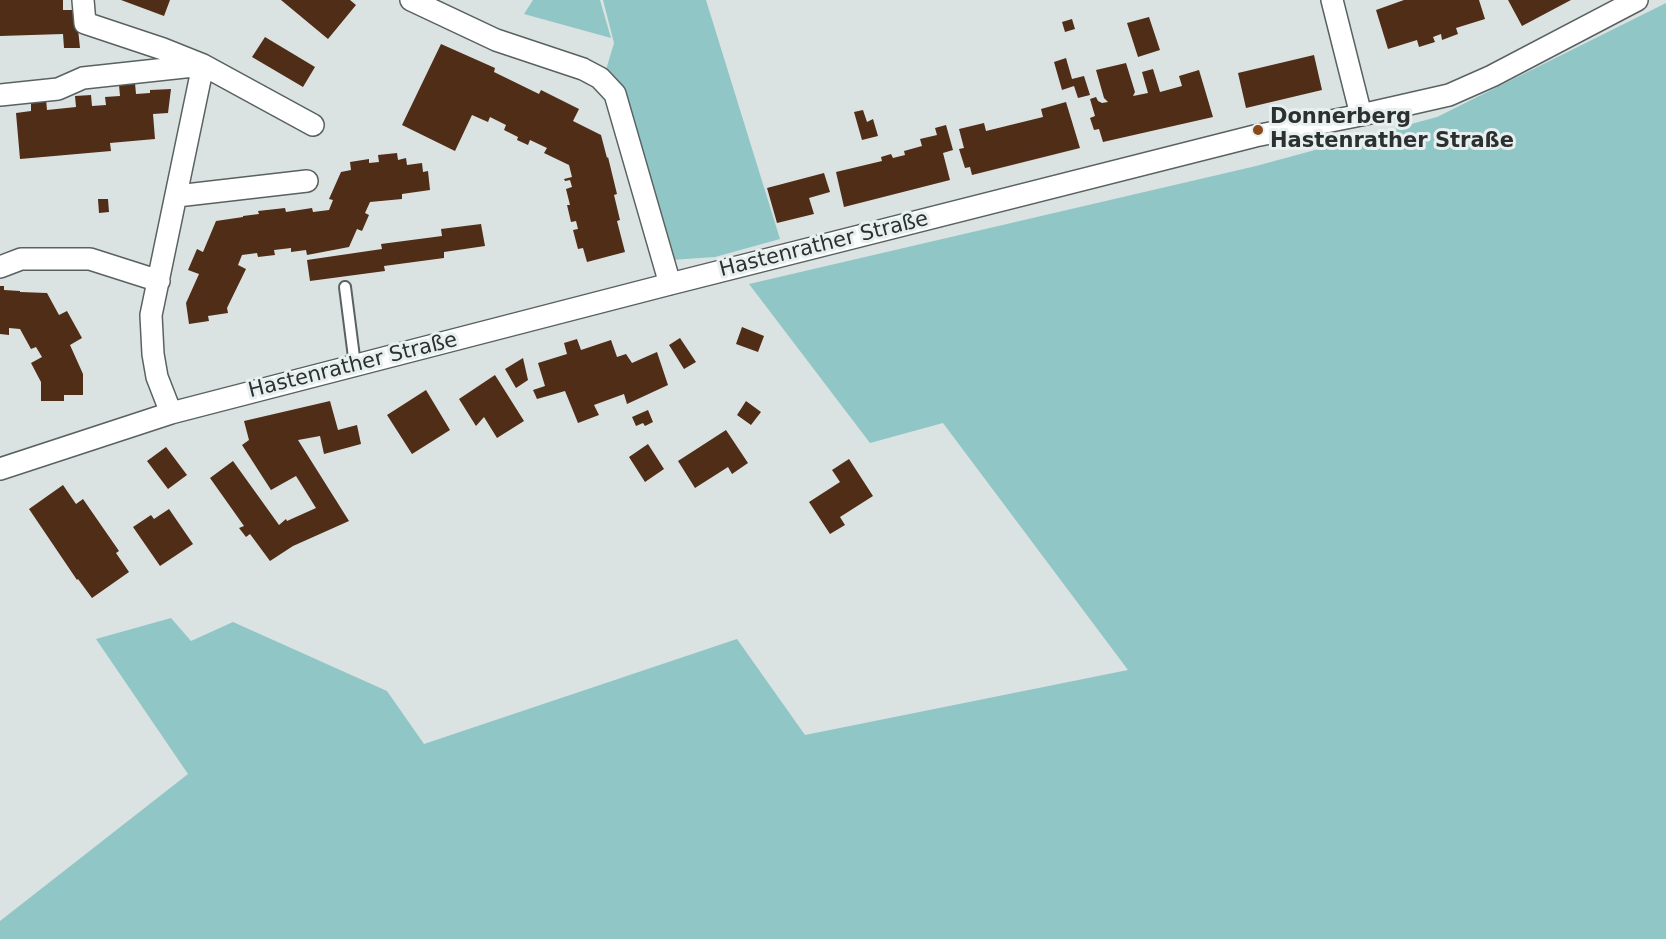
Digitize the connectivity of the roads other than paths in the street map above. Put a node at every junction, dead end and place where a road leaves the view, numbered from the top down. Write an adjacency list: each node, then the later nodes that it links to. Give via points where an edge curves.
1 (83, 0): 5 (street, via 85,23)
2 (411, 0): 13 (street, via 496,40 584,69 600,78 615,94)
3 (1332, 0): 7 (street)
4 (1637, 0): 7 (street, Hastenrather Straße, via 1449,95)
5 (203, 66): 6 (street, via 83,78 58,89); 8 (street); 10 (street)
6 (0, 94)
7 (1361, 115): 13 (street, Hastenrather Straße, via 1255,136)
8 (313, 125)
9 (307, 181): 10 (street)
10 (177, 196): 12 (street)
11 (0, 267): 12 (street, via 21,259 90,259)
12 (159, 280): 16 (street, via 151,315 153,354)
13 (670, 284): 15 (street, Hastenrather Straße)
14 (345, 287): 15 (lane)
15 (355, 365): 16 (street, Hastenrather Straße)
16 (171, 413): 17 (street, Hastenrather Straße)
17 (0, 469)

